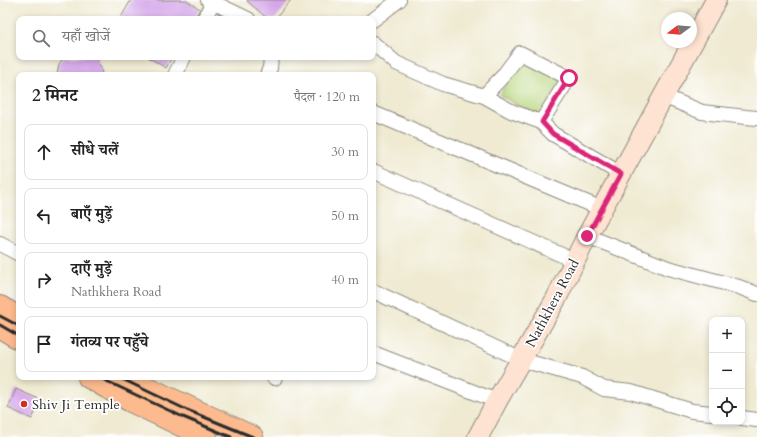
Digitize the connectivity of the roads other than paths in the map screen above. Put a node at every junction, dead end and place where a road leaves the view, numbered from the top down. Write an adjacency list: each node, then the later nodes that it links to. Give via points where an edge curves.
1 (399, 0): 6 (street)
2 (716, 0): 11 (street, Nathkhera Road)
3 (219, 3): 4 (street); 5 (street)
4 (207, 16)
5 (243, 16)
6 (376, 18)
7 (376, 46): 10 (street, via 396,63 443,84)
8 (182, 60): 9 (street)
9 (176, 72)
10 (484, 96): 14 (street, via 511,111); 14 (street, via 520,53 534,59 569,78)
11 (663, 96): 13 (street, via 702,112); 16 (street, Nathkhera Road)
12 (376, 114): 17 (street)
13 (757, 118)
14 (542, 122): 16 (street, via 553,134)
15 (376, 172): 21 (street)
16 (621, 174): 17 (street, Nathkhera Road)
17 (602, 209): 18 (street, Nathkhera Road)
18 (587, 236): 21 (street, Nathkhera Road); 23 (street, via 668,268)
19 (0, 244): 20 (street)
20 (16, 252)
21 (575, 261): 29 (street, Nathkhera Road)
22 (376, 292): 29 (street)
23 (757, 294)
24 (0, 307): 25 (main road)
25 (16, 316)
26 (0, 327): 27 (main road)
27 (16, 336)
28 (376, 354): 32 (street)
29 (522, 360): 32 (street, Nathkhera Road); 33 (street, via 582,377 604,388 631,392 692,411)
30 (94, 380): 36 (main road)
31 (132, 380): 37 (main road)
32 (497, 401): 38 (street, Nathkhera Road)
33 (709, 413)
34 (745, 418): 35 (street)
35 (757, 420)
36 (206, 437)
37 (252, 437)
38 (478, 437)

